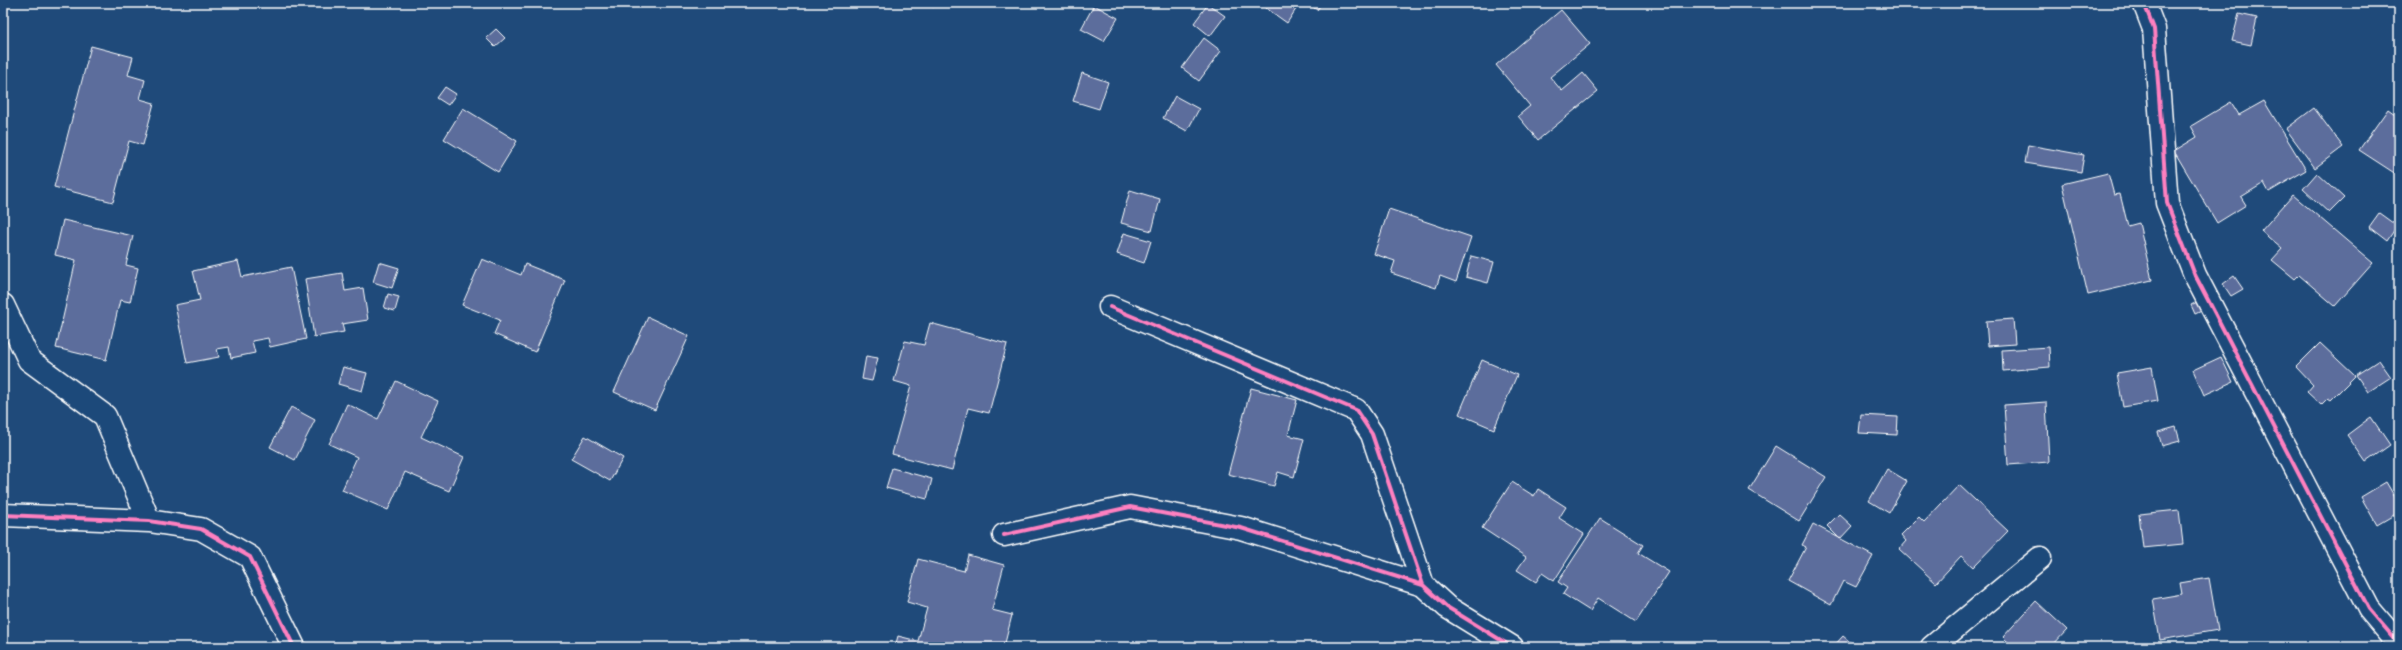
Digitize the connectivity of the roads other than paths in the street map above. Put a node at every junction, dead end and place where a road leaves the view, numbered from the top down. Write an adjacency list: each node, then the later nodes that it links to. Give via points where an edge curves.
1 (2144, 3): 9 (street, via 2154,29 2167,203 2195,275 2369,609)
2 (3, 305): 5 (street, via 29,360 105,416)
3 (1110, 307): 8 (street, via 1356,410 1372,434)
4 (3, 515): 5 (street)
5 (149, 521): 10 (street, via 201,529 250,557)
6 (1004, 535): 8 (street, via 1130,507 1240,528)
7 (2040, 558): 12 (street)
8 (1423, 585): 11 (street, via 1447,607)
9 (2399, 644)
10 (294, 647)
11 (1512, 647)
12 (1932, 647)

